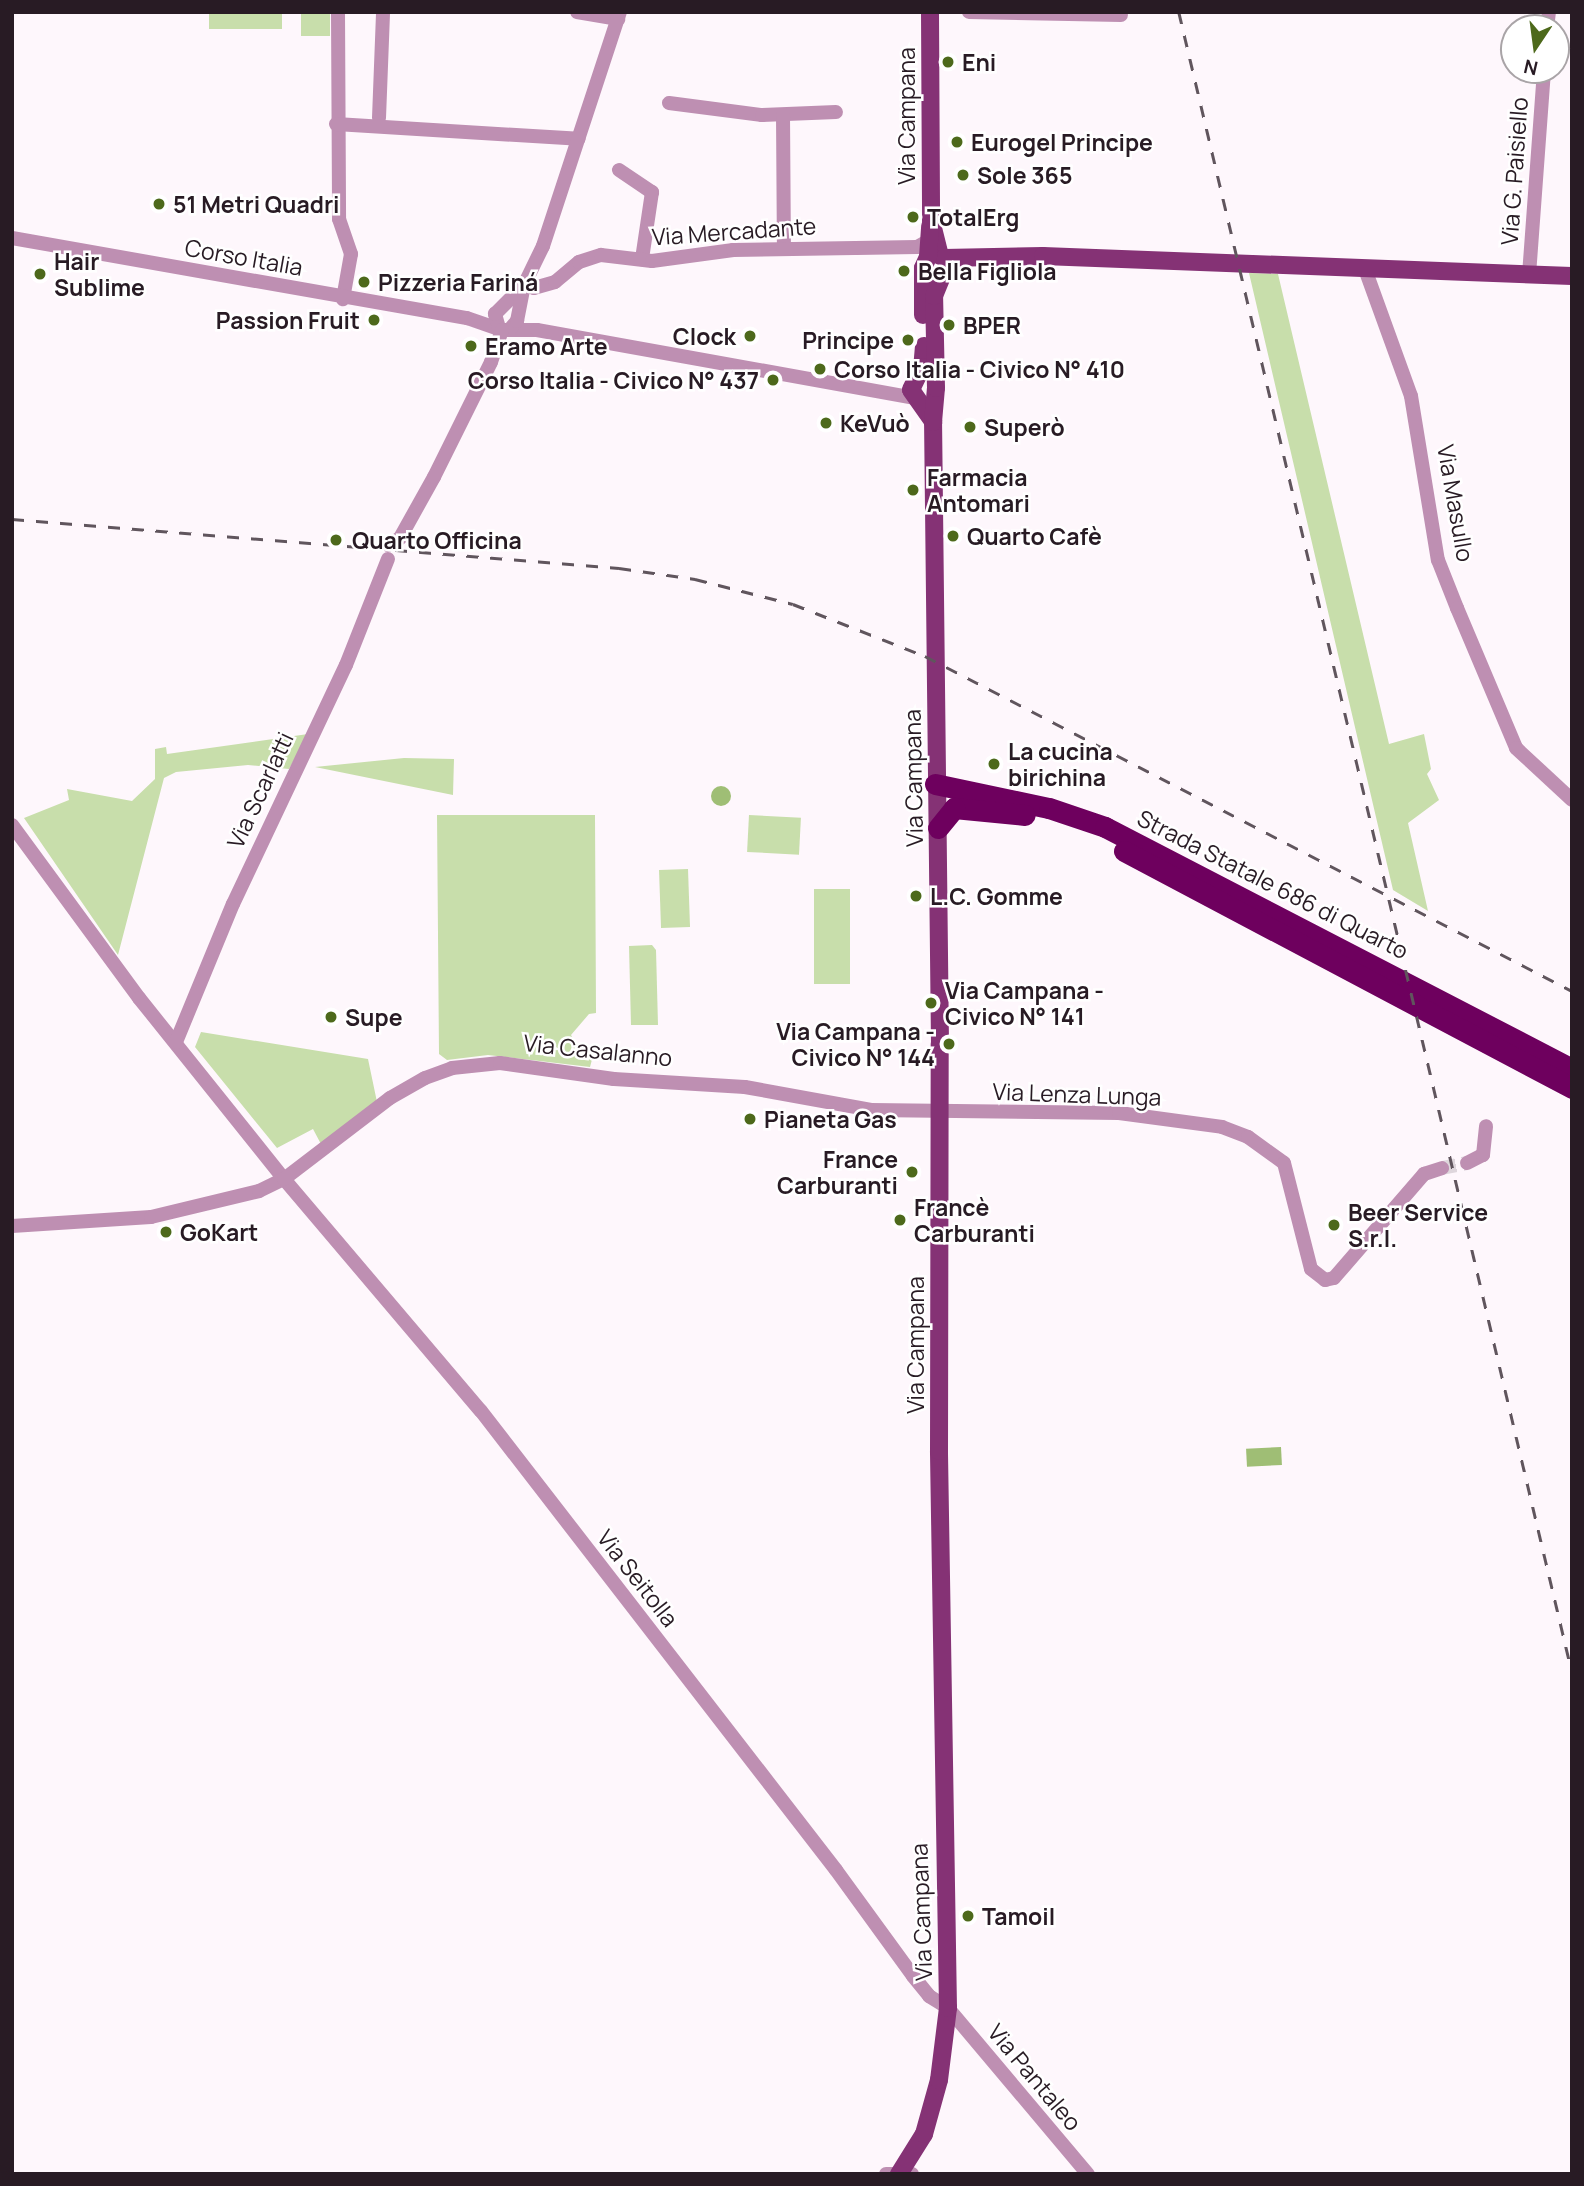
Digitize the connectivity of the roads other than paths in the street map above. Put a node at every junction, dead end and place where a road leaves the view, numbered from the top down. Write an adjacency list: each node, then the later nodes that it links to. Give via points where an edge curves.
1 (338, 12): 13 (street)
2 (383, 12): 12 (street)
3 (577, 12): 7 (street)
4 (930, 12): 19 (main road, Via Campana)
5 (969, 12): 6 (street)
6 (1121, 15)
7 (619, 16): 14 (street)
8 (1543, 84): 21 (street, Via G. Paisiello)
9 (668, 103): 11 (street)
10 (835, 112): 11 (street)
11 (783, 115): 17 (street)
12 (379, 118)
13 (336, 124): 14 (street); 24 (street, via 339,219 351,254)
14 (579, 139): 23 (street, via 543,246)
15 (619, 170): 18 (street, via 652,192)
16 (12, 238): 24 (street, Corso Italia)
17 (784, 249): 18 (street, Via Mercadante); 19 (street, Via Mercadante)
18 (642, 260): 23 (street, Via Mercadante, via 601,255 579,262 555,282 534,288)
19 (933, 261): 20 (main road, via 1043,256); 28 (main road, Via Campana, via 924,360); 29 (main road, Via Campana)
20 (1365, 269): 21 (main road); 32 (street, Via Masullo, via 1411,396 1438,559 1457,608 1516,748)
21 (1529, 275): 22 (main road)
22 (1572, 276)
23 (524, 285): 25 (street); 27 (street, Via Scarlatti)
24 (343, 299): 26 (street, Corso Italia)
25 (498, 310): 26 (street, Corso Italia); 27 (street, via 494,318); 27 (street, via 510,308)
26 (469, 318): 27 (street, Corso Italia)
27 (509, 325): 28 (street, Corso Italia, via 877,392); 35 (street, Via Scarlatti, via 392,547 346,665 238,892)
28 (915, 390): 29 (main road, via 925,402); 30 (main road)
29 (935, 390): 30 (main road, Via Campana)
30 (933, 422): 31 (main road, Via Campana)
31 (942, 797): 34 (highway); 36 (highway, Strada Statale 686 di Quarto, via 1049,808 1105,827); 37 (highway, Strada Statale 686 di Quarto, via 1034,816 1098,839)
32 (1572, 800)
33 (12, 825): 35 (street, Via Seitolla)
34 (938, 828): 38 (main road, Via Campana)
35 (176, 1042): 42 (street, Via Seitolla)
36 (1572, 1069)
37 (1572, 1088)
38 (940, 1112): 41 (street, Via Lenza Lunga, via 1119,1114 1203,1123 1248,1137 1284,1163 1311,1269 1325,1280 1334,1278 1424,1174); 42 (street, Via Casalanno, via 871,1110 745,1087 483,1064 425,1078 390,1098); 44 (main road, Via Campana, via 939,1451)
39 (1486, 1126): 40 (street, via 1483,1154)
40 (1467, 1163)
41 (1442, 1168)
42 (284, 1179): 43 (street, Via Casalanno, via 236,1198 151,1217); 44 (street, Via Seitolla, via 481,1411 913,1976 929,1996)
43 (12, 1226)
44 (948, 2008): 45 (main road, Via Campana, via 939,2080 924,2134); 46 (street, Via Pantaleo)
45 (900, 2173)
46 (1088, 2174)

